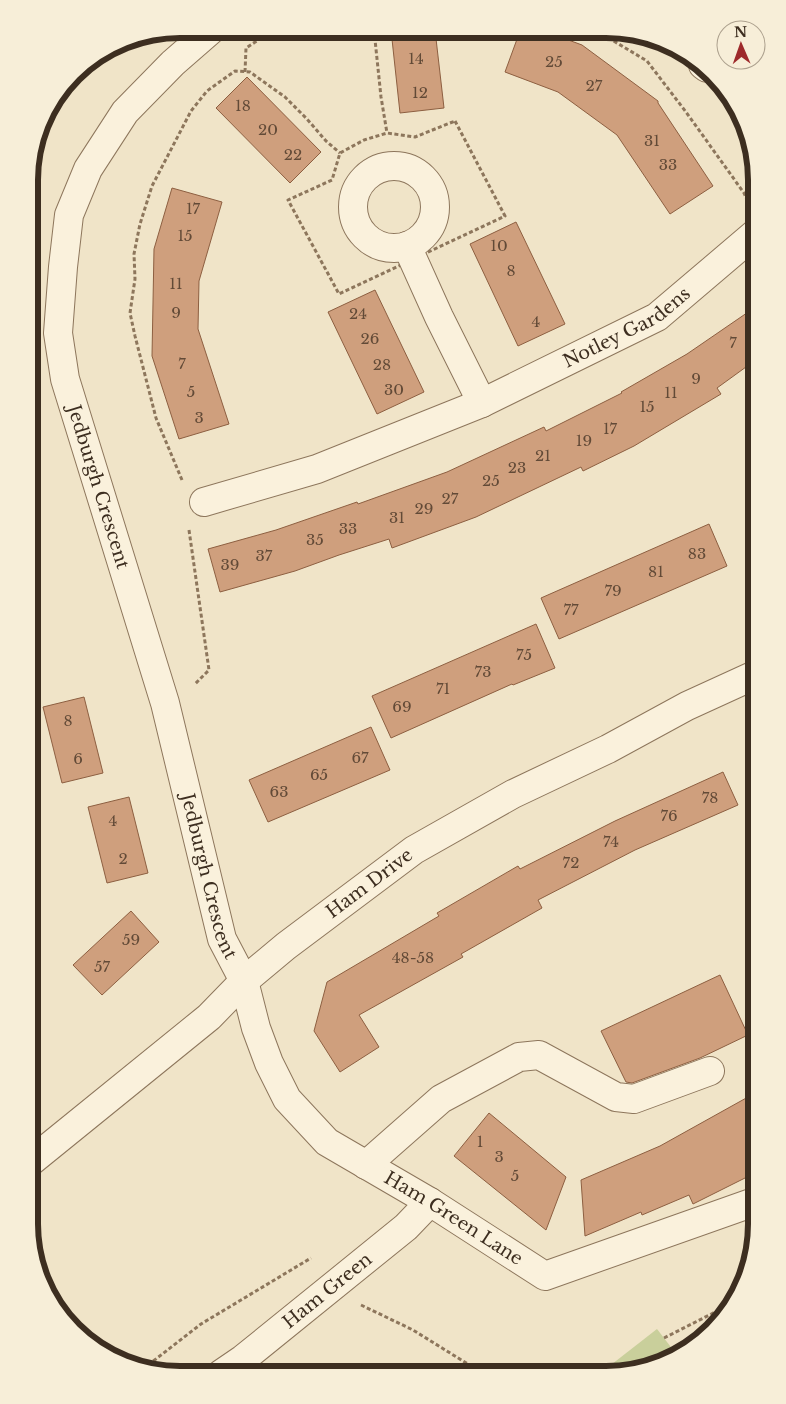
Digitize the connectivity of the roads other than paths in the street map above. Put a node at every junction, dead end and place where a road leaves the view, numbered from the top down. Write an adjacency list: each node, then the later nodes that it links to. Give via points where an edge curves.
1 (203, 37): 7 (street, Jedburgh Crescent, via 125,112 88,169 69,215 58,333 65,379 165,703 222,939)
2 (748, 225): 4 (street, Notley Gardens, via 657,317)
3 (411, 253): 4 (street)
4 (482, 402): 5 (street, Notley Gardens, via 317,469)
5 (204, 502)
6 (748, 678): 7 (street, Ham Drive, via 513,794 414,850)
7 (244, 981): 9 (street, Ham Drive, via 209,1017); 10 (street, Ham Green Lane, via 256,1028 287,1099 327,1142)
8 (710, 1071): 10 (street, via 634,1099 616,1098 539,1055 519,1057 442,1099)
9 (38, 1156)
10 (366, 1165): 11 (street, Ham Green Lane)
11 (430, 1202): 12 (street, Ham Green Lane, via 546,1276); 13 (street, Ham Green, via 406,1227)
12 (748, 1204)
13 (233, 1366)

